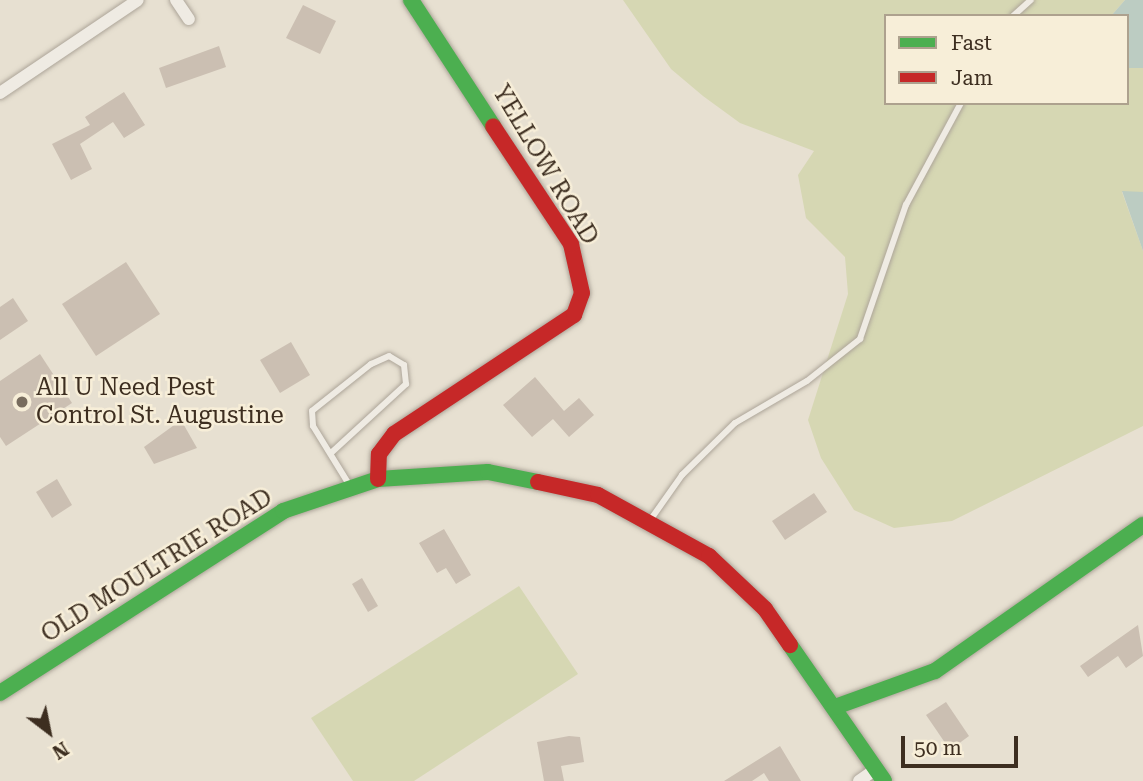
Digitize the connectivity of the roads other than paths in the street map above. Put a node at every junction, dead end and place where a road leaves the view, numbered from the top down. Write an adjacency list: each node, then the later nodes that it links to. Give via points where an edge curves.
1 (138, 0): 7 (street)
2 (176, 0): 6 (street)
3 (411, 0): 10 (main road, YELLOW ROAD, via 571,244 582,293 574,315 546,336 394,434 379,454)
4 (1031, 0): 5 (lane)
5 (1015, 14)
6 (189, 19)
7 (0, 93)
8 (960, 105): 12 (lane, via 910,195 859,339 807,382 735,423 681,475)
9 (331, 453): 9 (lane, via 313,426 312,411 371,364 388,356 404,365 406,384); 11 (lane)
10 (378, 479): 11 (main road, OLD MOULTRIE ROAD); 12 (main road, OLD MOULTRIE ROAD, via 453,471 524,476 598,495)
11 (350, 486): 14 (main road, OLD MOULTRIE ROAD, via 247,530)
12 (650, 519): 15 (main road, OLD MOULTRIE ROAD, via 735,578)
13 (1143, 525): 15 (main road, via 935,671)
14 (0, 693)
15 (835, 707): 16 (main road, OLD MOULTRIE ROAD)
16 (880, 775): 17 (street)
17 (859, 781)

